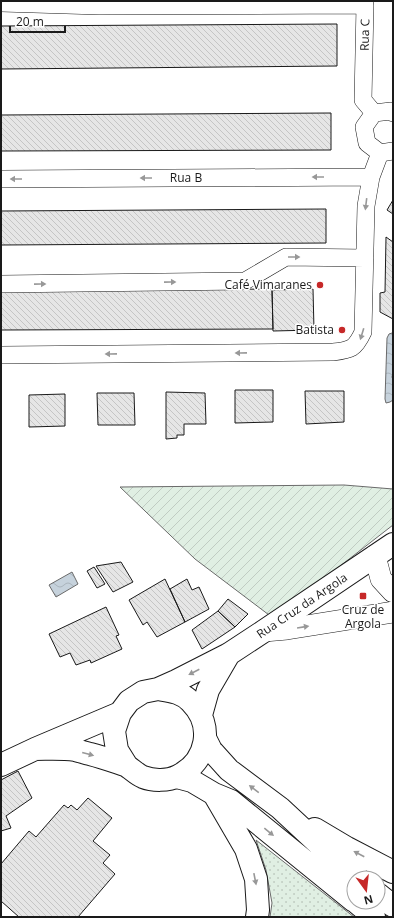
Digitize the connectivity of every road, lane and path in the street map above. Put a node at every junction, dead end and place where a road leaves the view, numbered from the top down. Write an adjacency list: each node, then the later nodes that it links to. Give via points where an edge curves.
1 (1, 3): 2 (street, Rua C)
2 (99, 3): 3 (street, Rua C)
3 (368, 3): 5 (street, Rua C, via 363,100)
4 (393, 112): 5 (street)
5 (374, 113): 6 (street, via 364,127 367,143)
6 (386, 152): 7 (street)
7 (371, 177): 8 (street, Rua B, one-way to 8); 9 (street, one-way to 9, via 366,206)
8 (1, 179)
9 (365, 258): 10 (street, one-way to 9, via 245,281 286,257); 11 (street, one-way to 11, via 364,332 358,342 348,350)
10 (1, 284)
11 (1, 355)
12 (393, 544): 13 (main road, Rua Cruz da Argola)
13 (384, 559): 14 (street, via 381,579); 16 (main road, Rua Cruz da Argola)
14 (393, 592)
15 (393, 612): 16 (street, one-way to 15, via 287,630)
16 (264, 631): 17 (main road, Rua Cruz da Argola)
17 (229, 654): 18 (main road, Rua Cruz da Argola, one-way to 18); 20 (main road, via 208,690)
18 (158, 689): 19 (main road, via 143,692 129,701); 20 (main road, via 175,692 191,701)
19 (120, 713): 22 (main road); 24 (main road, via 114,731 117,750)
20 (201, 715): 21 (main road)
21 (205, 738): 25 (main road, via 203,750 197,761); 27 (main road, one-way to 21, via 229,770 211,750)
22 (35, 749): 23 (main road); 24 (main road, one-way to 24, via 75,750)
23 (1, 765)
24 (127, 766): 25 (main road, via 142,776 160,780)
25 (177, 777): 26 (main road, via 192,781)
26 (214, 794): 30 (main road, one-way to 30, via 231,801); 32 (main road, one-way to 32, via 246,849 256,879)
27 (280, 808): 28 (main road); 29 (main road, one-way to 27)
28 (348, 870)
29 (393, 872)
30 (346, 894)
31 (366, 910): 33 (main road)
32 (257, 917)
33 (374, 917)

